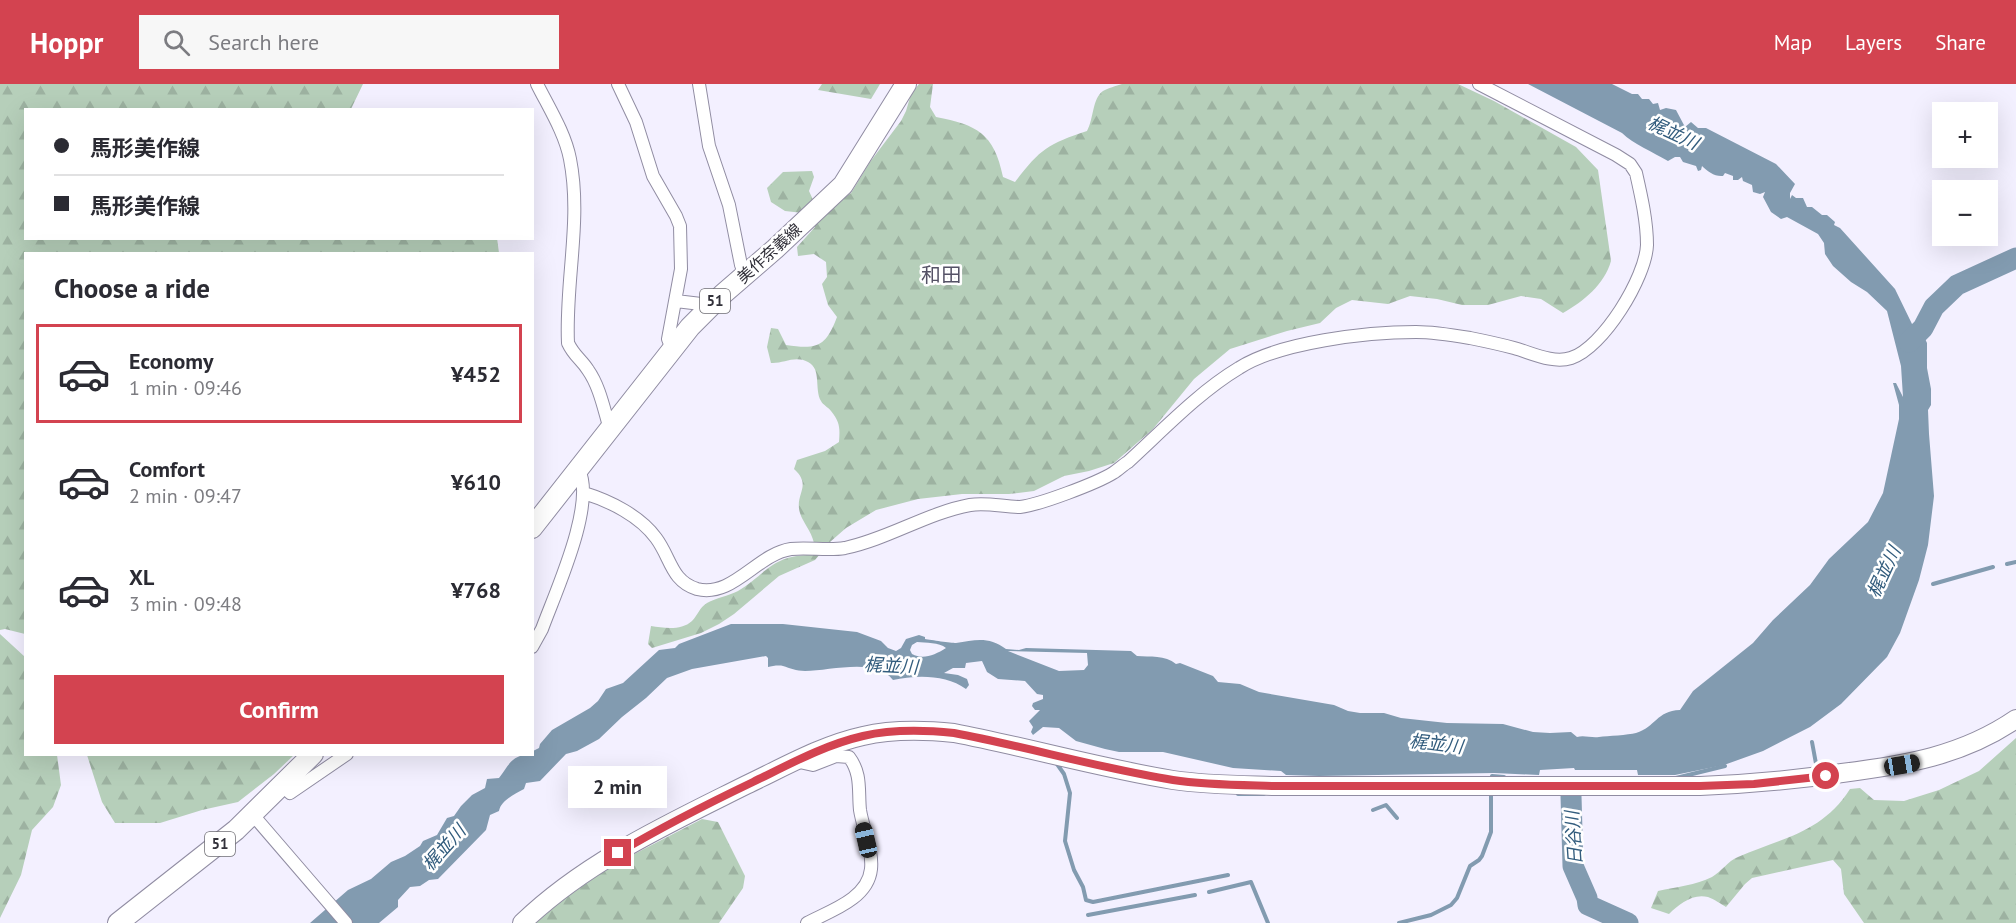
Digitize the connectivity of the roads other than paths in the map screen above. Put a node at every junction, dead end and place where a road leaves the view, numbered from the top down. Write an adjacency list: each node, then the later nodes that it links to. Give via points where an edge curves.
1 (537, 84): 10 (street, via 563,135 574,186 568,343 596,384)
2 (618, 84): 7 (street, via 636,122 653,176 680,226 681,269)
3 (699, 84): 6 (street, via 710,146)
4 (906, 84): 6 (main road, 美作奈義線 / 51, via 843,185)
5 (1479, 84): 12 (street, via 1617,155 1636,173 1647,243 1642,269 1617,316 1579,355 1558,360 1481,340 1418,332 1346,337 1274,353 1241,366 1219,381 1128,462 1097,480 1036,504 973,504 951,509 844,548 789,549 723,588 710,591 676,577 656,537 628,513)
6 (745, 274): 8 (main road, 美作奈義線 / 51)
7 (676, 301): 8 (street, via 701,304); 9 (street, via 668,339)
8 (708, 309): 9 (main road, 美作奈義線 / 51)
9 (672, 350): 10 (main road, 美作奈義線 / 51)
10 (610, 429): 11 (main road, 美作奈義線 / 51)
11 (579, 470): 12 (street); 13 (main road, 美作奈義線 / 51)
12 (584, 493): 14 (street, via 570,551)
13 (534, 526)
14 (534, 643)
15 (2016, 719): 18 (main road, via 1985,738 1923,761 1808,778 1700,786 1217,784 1122,771 928,730 864,736)
16 (311, 756): 19 (main road, 51)
17 (344, 756): 19 (street, via 290,793)
18 (795, 761): 23 (main road, via 586,871); 24 (street, via 813,765 844,755 855,765 871,869 868,881 850,901)
19 (282, 786): 20 (main road, 51)
20 (253, 815): 21 (main road, 51); 22 (street)
21 (118, 923)
22 (346, 923)
23 (522, 923)
24 (807, 923)

